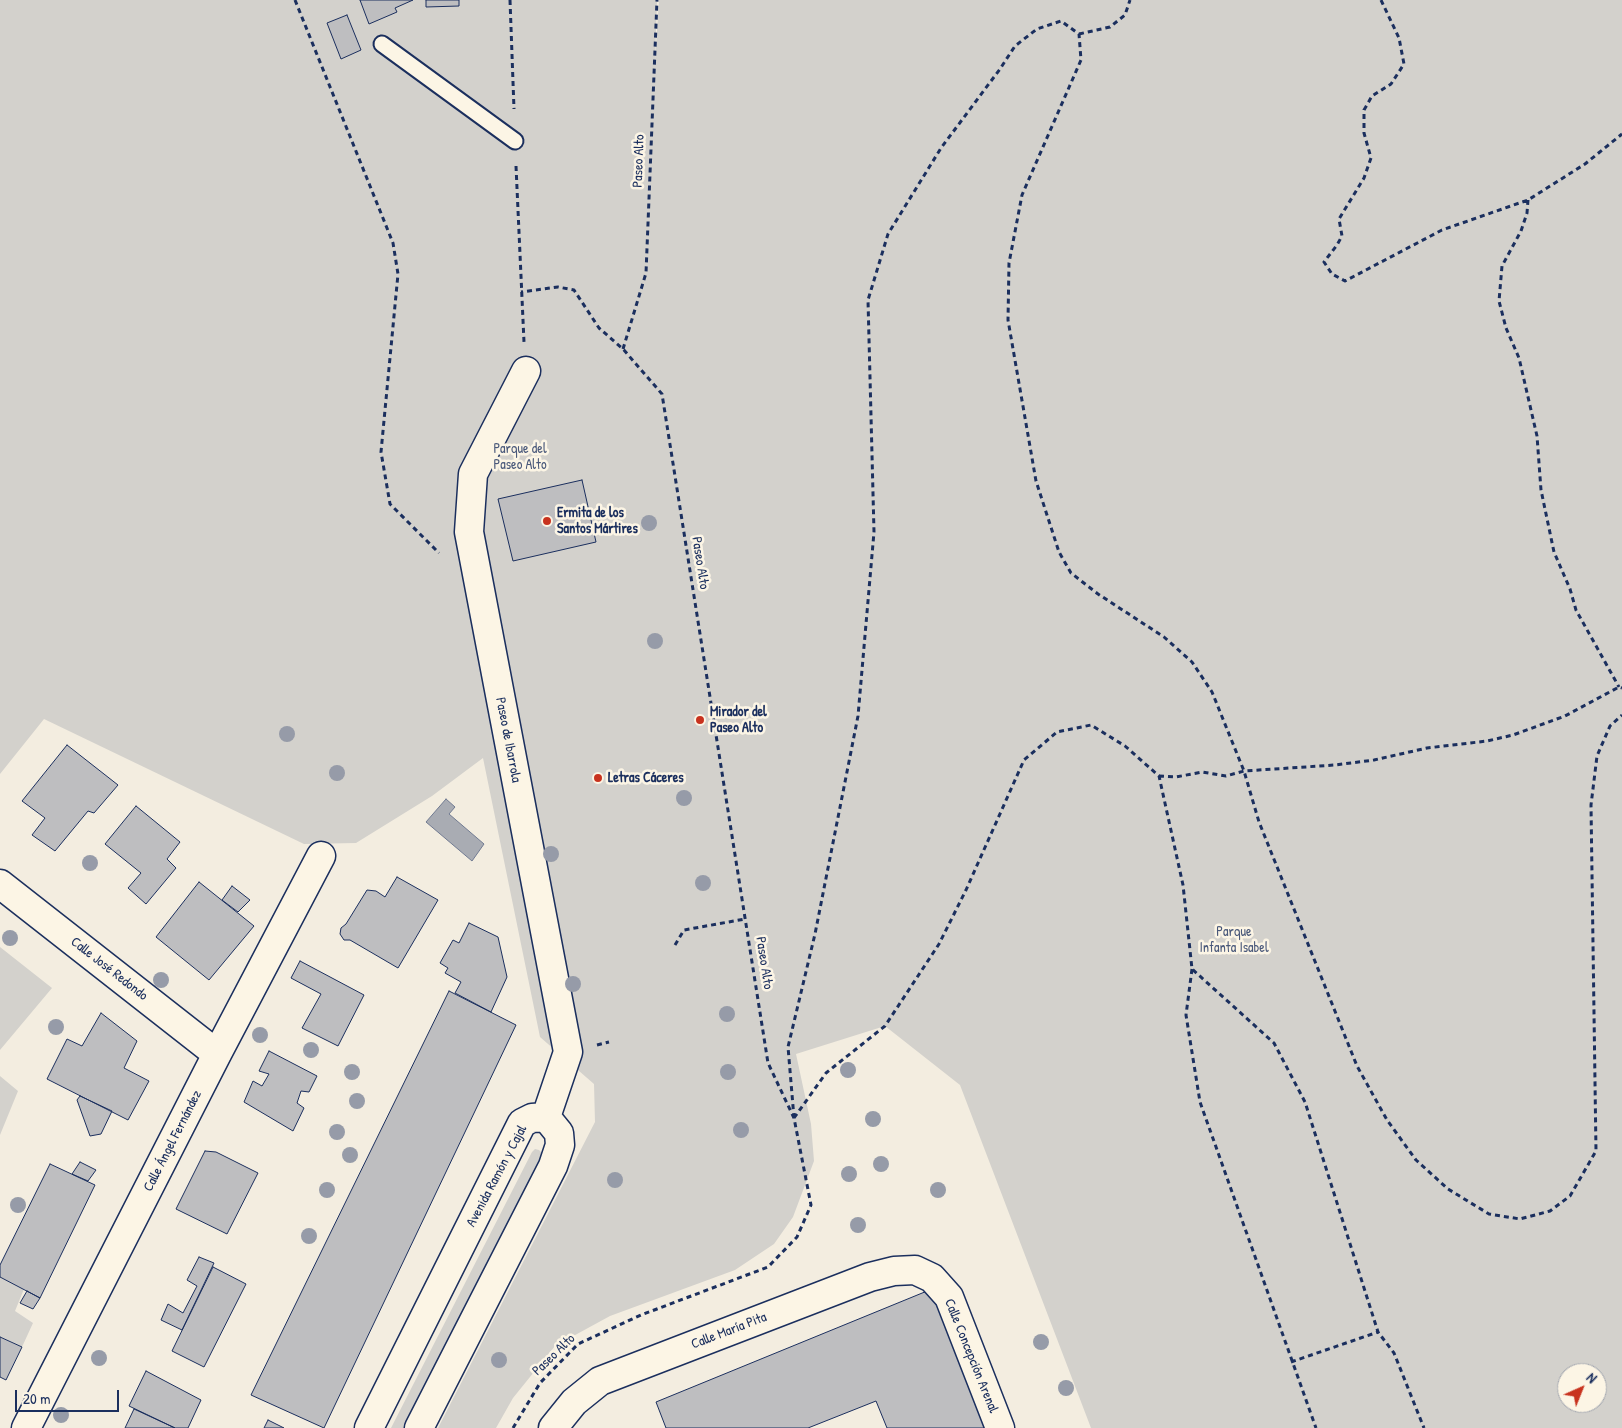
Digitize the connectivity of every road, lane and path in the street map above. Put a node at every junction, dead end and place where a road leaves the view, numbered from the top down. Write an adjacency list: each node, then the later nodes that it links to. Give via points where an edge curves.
1 (295, 0): 14 (path, via 393,244 398,274 381,452 390,504)
2 (510, 0): 9 (path)
3 (657, 0): 12 (path, Paseo Alto, via 646,272)
4 (1130, 0): 6 (path, via 1125,15 1110,27)
5 (1381, 0): 10 (path, via 1399,38 1404,64 1391,84 1372,96 1364,110 1364,133 1371,158 1364,178 1339,219 1342,236 1324,262 1332,274 1345,280 1442,230)
6 (1079, 34): 17 (path, via 1081,60 1022,195 1009,263 1008,320 1036,482 1059,552 1071,573 1164,637 1192,662 1212,692); 26 (path, via 1061,21 1037,29 1015,46 941,148 888,234 868,300 874,532 858,716 788,1047)
7 (382, 44): 9 (lane)
8 (1622, 134): 10 (path, via 1585,164)
9 (515, 141): 11 (path)
10 (1528, 200): 15 (path, via 1521,231 1502,266 1500,302 1506,328 1519,358 1537,436 1541,490 1554,552 1576,610)
11 (521, 292): 12 (path, Paseo Alto, via 558,287 574,290 600,328); 13 (path)
12 (623, 349): 21 (path, Paseo Alto, via 662,394)
13 (526, 371): 25 (street, Paseo de Ibarrola, via 473,474 469,532 568,1052)
14 (446, 559)
15 (1620, 687): 17 (path, via 1565,716 1487,741 1427,748 1374,760)
16 (1622, 715): 17 (path, via 1610,726 1597,756 1591,805 1596,1151 1570,1196 1550,1211 1520,1219 1489,1214 1448,1189 1416,1160 1387,1120 1357,1066 1259,822)
17 (1244, 771): 18 (path, via 1226,776 1202,772 1176,777)
18 (1160, 776): 23 (path, via 1183,885); 26 (path, via 1125,746 1091,725 1057,732 1024,760 939,944 885,1026 826,1073)
19 (321, 856): 24 (street, Calle Ángel Fernández)
20 (0, 884): 24 (street, Calle José Redondo)
21 (745, 919): 22 (path, via 684,930); 26 (path, Paseo Alto, via 768,1063)
22 (675, 945)
23 (1192, 969): 28 (path, via 1274,1043 1305,1102); 29 (path, via 1186,1015 1200,1102)
24 (217, 1054): 31 (street, Calle Ángel Fernández)
25 (546, 1117): 32 (street, Avenida Ramón y Cajal, via 522,1123); 33 (street, Avenida Ramón y Cajal, via 559,1132 560,1145 553,1166)
26 (794, 1118): 34 (path, Paseo Alto, via 811,1205 797,1237 768,1267 641,1315 578,1344 540,1383)
27 (915, 1270): 30 (street, Calle María Pita, via 870,1277 600,1381 574,1402); 35 (street, Calle Concepción Arenal, via 932,1278 949,1297)
28 (1378, 1332): 29 (path); 37 (path, via 1394,1353)
29 (1291, 1362): 36 (path)
30 (555, 1425)
31 (26, 1428)
32 (369, 1428)
33 (419, 1428)
34 (513, 1428)
35 (1000, 1428)
36 (1316, 1428)
37 (1424, 1428)

